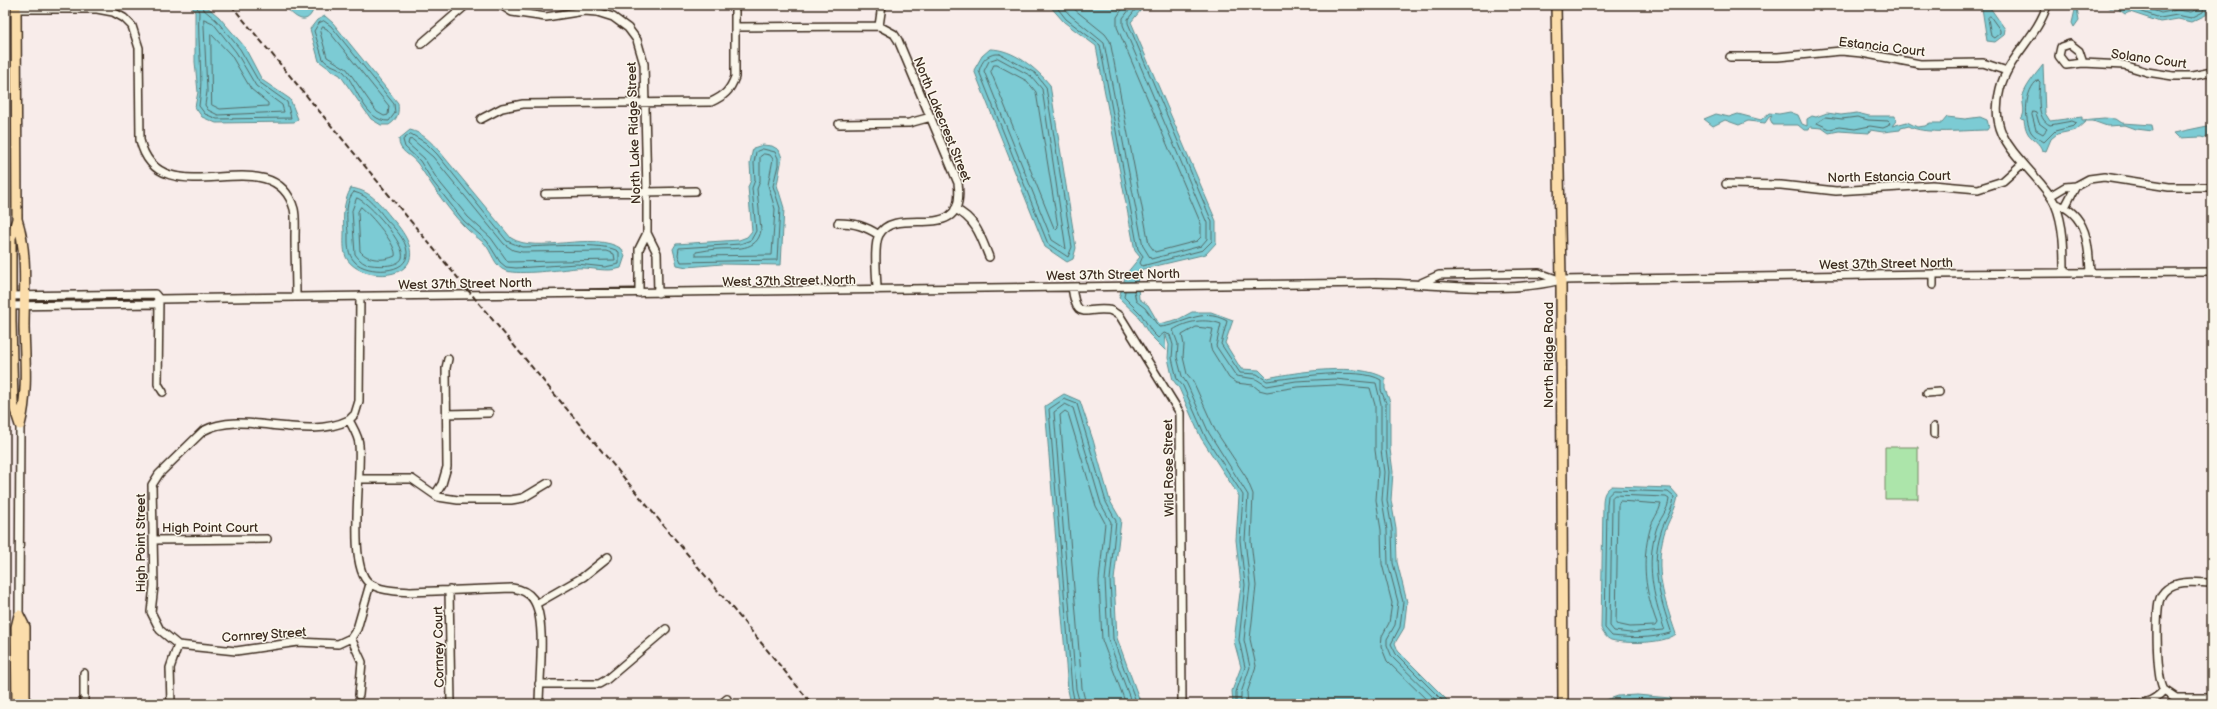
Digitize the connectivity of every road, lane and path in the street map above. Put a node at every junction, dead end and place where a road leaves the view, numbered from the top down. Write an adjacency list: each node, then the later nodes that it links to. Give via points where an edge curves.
1 (466, 5): 11 (street)
2 (500, 5): 16 (street, North Lake Ridge Street, via 512,12 546,17 584,11 613,17 628,28 642,52)
3 (734, 5): 10 (street)
4 (882, 5): 9 (street)
5 (1556, 5): 40 (main road, North Ridge Road)
6 (2048, 5): 14 (street, via 2040,24)
7 (16, 7): 8 (street); 31 (main road)
8 (80, 7): 50 (street, via 114,12 132,26 139,48 140,140 143,152 156,168 184,178 252,176 270,180 287,196 294,214)
9 (879, 26): 10 (street); 17 (street, North Lakecrest Street, via 894,34 898,40)
10 (735, 27): 16 (street, via 736,68 731,87 724,96 711,102)
11 (421, 44)
12 (1730, 57): 14 (street, Estancia Court, via 1772,57 1841,51 1920,64 1983,63)
13 (2083, 63): 15 (street, Solano Court, via 2124,65 2173,76)
14 (2007, 71): 20 (street, via 2000,89 1998,118 2003,138)
15 (2212, 72)
16 (645, 103): 18 (street, via 523,104 502,108); 25 (street, North Lake Ridge Street)
17 (931, 117): 19 (street, via 909,124); 30 (street, North Lakecrest Street, via 958,183 960,193)
18 (481, 119)
19 (839, 124)
20 (2022, 164): 21 (street, North Estancia Court, via 2003,182 1978,188 1932,184 1836,191 1781,185); 27 (street)
21 (1726, 184)
22 (2076, 186): 23 (street, via 2089,179 2104,177 2169,187); 27 (street, via 2065,187); 29 (street)
23 (2212, 187)
24 (694, 191): 25 (street)
25 (647, 192): 26 (street); 33 (street, North Lake Ridge Street)
26 (545, 194)
27 (2050, 196): 28 (street)
28 (2056, 204): 29 (street); 37 (street, via 2063,242)
29 (2065, 207): 38 (street, via 2075,215 2084,229 2089,247)
30 (955, 209): 34 (street, via 942,220 895,222); 35 (street, via 966,214 976,225)
31 (17, 219): 47 (main road, via 23,237); 48 (main road, via 11,238)
32 (838, 223): 34 (street, via 864,225)
33 (647, 233): 45 (street, North Lake Ridge Street, via 639,249); 46 (street, North Lake Ridge Street, via 657,253)
34 (879, 235): 44 (street)
35 (989, 258)
36 (2212, 272): 38 (street, West 37th Street North)
37 (2064, 273): 38 (street, West 37th Street North); 39 (street, West 37th Street North)
38 (2090, 273)
39 (1933, 274): 40 (street, West 37th Street North); 42 (street)
40 (1561, 280): 41 (street, West 37th Street North, via 1540,285 1439,287); 41 (street, West 37th Street North, via 1539,273 1459,274 1439,275); 90 (main road, North Ridge Road)
41 (1420, 283): 43 (street, West 37th Street North)
42 (1933, 286)
43 (1072, 287): 44 (street, West 37th Street North); 89 (street, Wild Rose Street, via 1074,302 1078,308 1086,312 1109,310 1120,316 1180,413)
44 (877, 290): 46 (street, West 37th Street North)
45 (639, 293): 46 (street, West 37th Street North); 49 (street, West 37th Street North)
46 (658, 293)
47 (24, 295): 48 (street, West 37th Street North); 51 (street, West 37th Street North, via 155,294); 53 (main road)
48 (8, 296): 52 (main road)
49 (360, 296): 50 (street, West 37th Street North); 60 (street, via 359,401 358,408)
50 (296, 297): 51 (street, West 37th Street North)
51 (159, 299): 53 (street, West 37th Street North, via 155,304); 55 (street, via 158,384)
52 (8, 306): 53 (street, West 37th Street North); 61 (main road, via 12,404)
53 (24, 306): 61 (main road, via 25,405)
54 (448, 359): 59 (street)
55 (163, 392)
56 (1939, 392): 57 (street)
57 (1927, 393)
58 (489, 413): 59 (street)
59 (446, 414): 64 (street, via 447,468)
60 (349, 420): 62 (street, via 360,445); 66 (street, High Point Street, via 341,424 308,429 245,424 218,426 203,431 159,474 152,485)
61 (20, 425): 72 (street)
62 (359, 479): 64 (street, via 412,479); 69 (street, via 358,551 361,568)
63 (548, 483): 64 (street, via 535,492 511,500 447,500)
64 (435, 495)
65 (267, 539): 66 (street, High Point Court)
66 (153, 540): 75 (street, High Point Street, via 154,586 151,612 160,630)
67 (608, 557): 71 (street, via 583,577)
68 (2212, 583): 78 (street, via 2180,583 2164,591 2160,597 2158,675)
69 (370, 584): 70 (street, via 405,592); 74 (street, via 357,629)
70 (449, 590): 71 (street, via 512,588 526,593); 86 (street, Cornrey Court)
71 (536, 604): 77 (street, via 541,624)
72 (19, 615): 82 (main road, via 16,627); 83 (main road, via 25,627)
73 (666, 629): 77 (street, via 599,684)
74 (351, 638): 75 (street, Cornrey Street, via 338,644 298,642 236,651); 79 (street, via 362,662)
75 (178, 645): 85 (street, via 170,668)
76 (84, 673): 84 (street)
77 (539, 684): 87 (street)
78 (2164, 690): 80 (street, via 2180,699); 91 (street, via 2149,702)
79 (359, 695)
80 (2212, 698)
81 (727, 699): 88 (street)
82 (17, 704)
83 (25, 704)
84 (84, 704)
85 (171, 704)
86 (451, 704)
87 (539, 704)
88 (721, 704)
89 (1182, 704)
90 (1563, 704)
91 (2115, 704)

